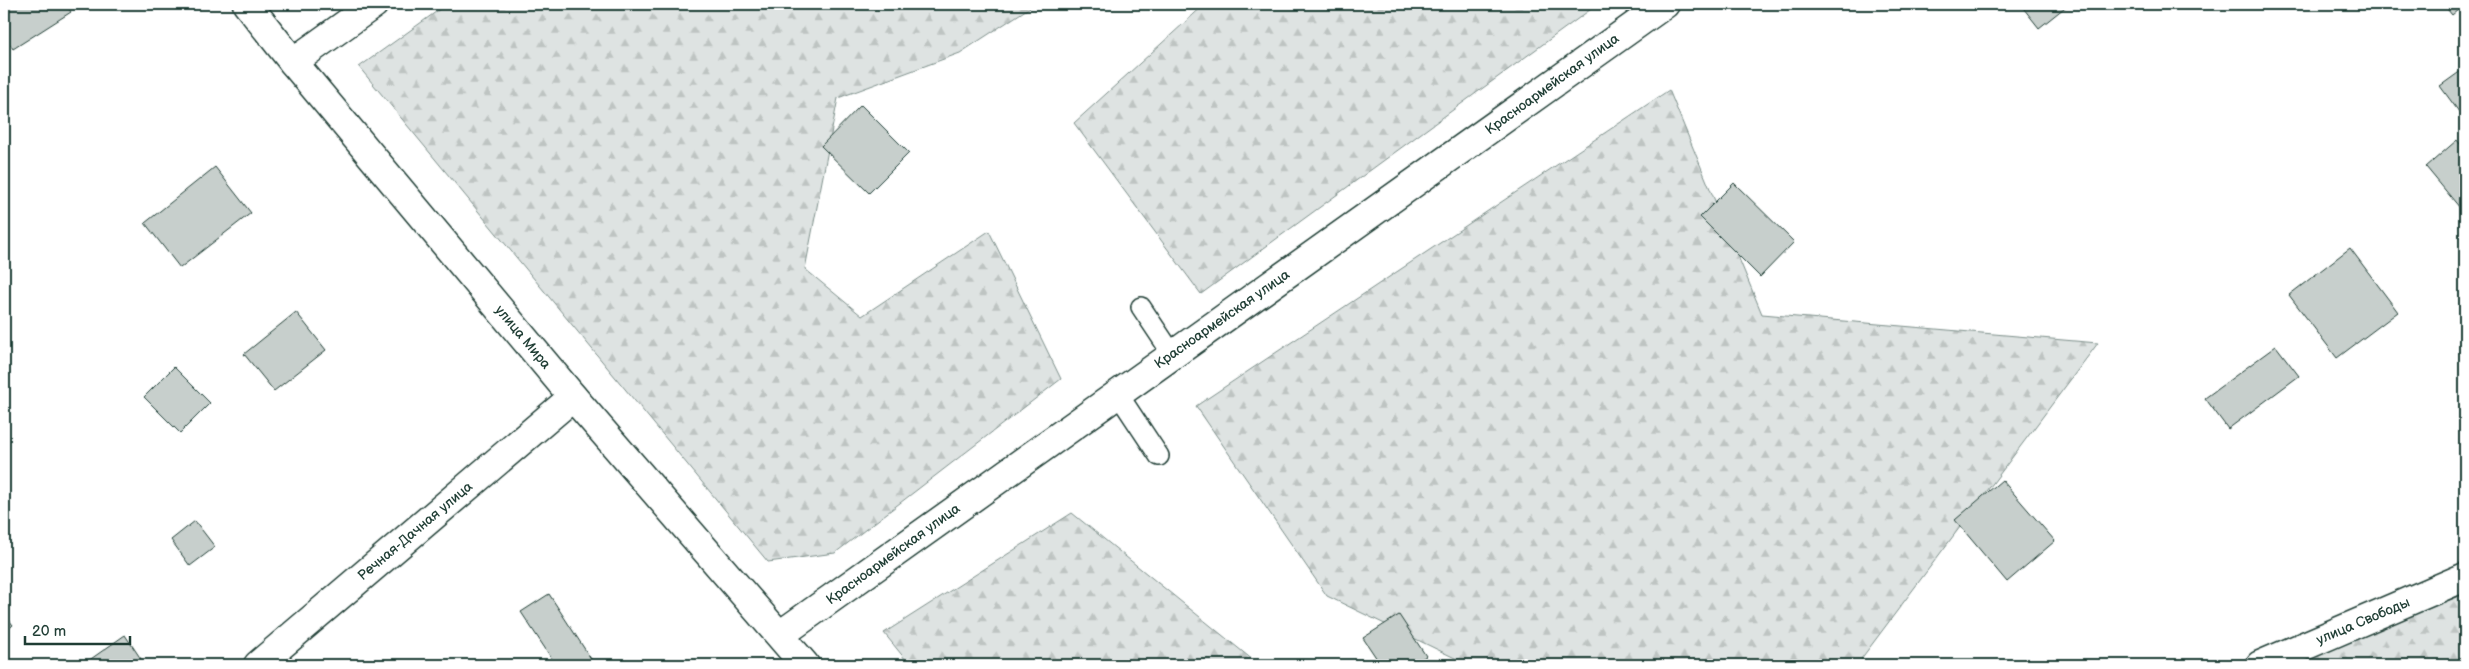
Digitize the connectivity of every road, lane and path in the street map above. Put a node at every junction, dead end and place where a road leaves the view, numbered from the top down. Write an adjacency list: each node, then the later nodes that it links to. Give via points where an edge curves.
1 (247, 4): 4 (street, улица Мира)
2 (374, 4): 4 (street)
3 (1665, 4): 6 (street, Красноармейская улица)
4 (293, 62): 8 (street, улица Мира)
5 (1141, 307): 6 (lane)
6 (1173, 355): 7 (street, Красноармейская улица)
7 (1118, 394): 9 (lane); 11 (street, Красноармейская улица)
8 (573, 397): 11 (street, улица Мира); 12 (street, Речная-Дачная улица)
9 (1159, 456)
10 (2465, 577): 14 (street, улица Свободы)
11 (780, 635): 13 (street, улица Мира)
12 (258, 665)
13 (805, 665)
14 (2260, 665)

